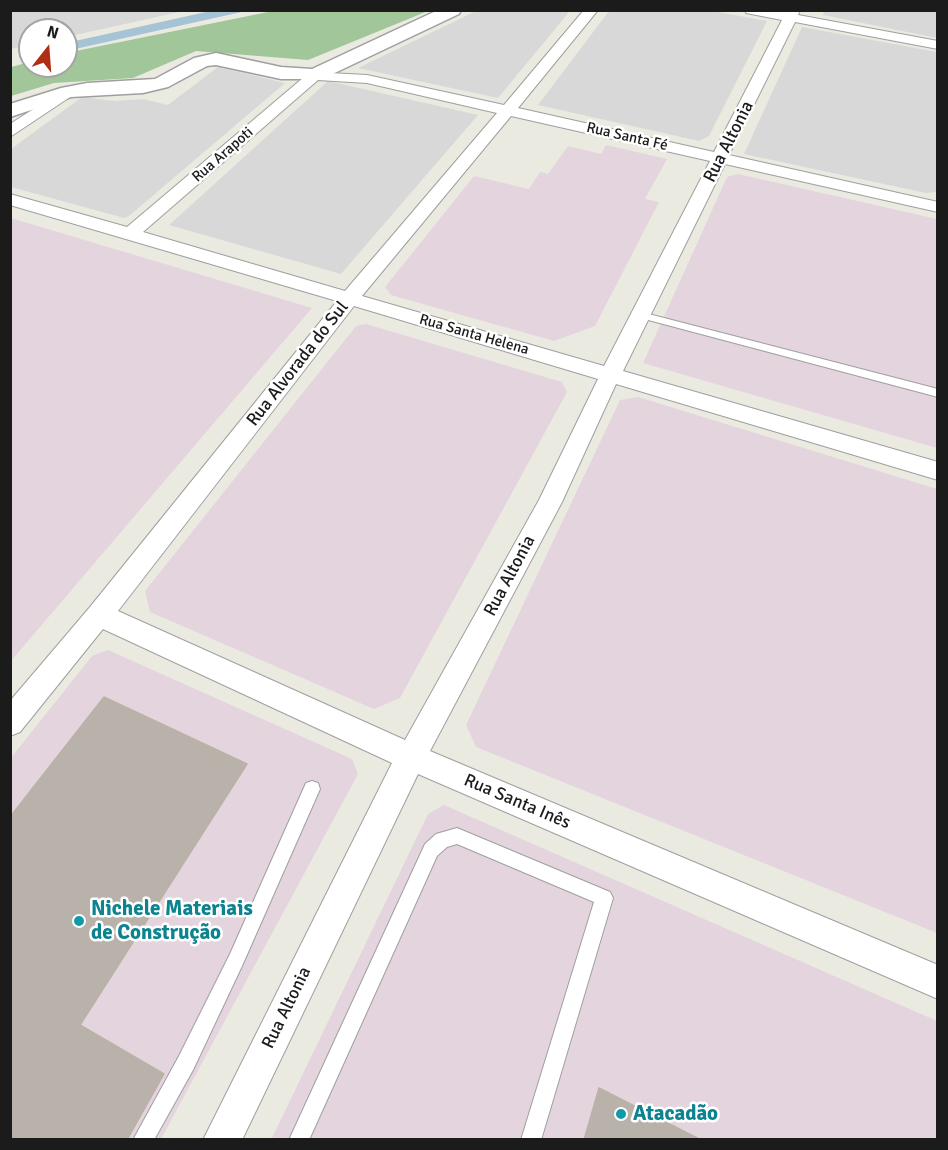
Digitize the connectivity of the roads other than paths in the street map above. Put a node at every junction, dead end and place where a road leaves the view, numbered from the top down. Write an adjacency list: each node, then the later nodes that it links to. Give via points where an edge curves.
1 (453, 10): 6 (street)
2 (592, 10): 9 (street, Rua Alvorada do Sul)
3 (751, 10): 4 (street)
4 (792, 14): 5 (street); 11 (street, Rua Altonia)
5 (938, 45)
6 (315, 75): 7 (street, via 281,73 216,59 143,87); 9 (street, Rua Santa Fé, via 367,79); 14 (street, Rua Arapoti)
7 (68, 92): 8 (street); 10 (street)
8 (10, 111)
9 (507, 111): 11 (street, Rua Santa Fé); 15 (street, Rua Alvorada do Sul)
10 (10, 132)
11 (721, 159): 13 (street, Rua Santa Fé); 16 (street, Rua Altonia)
12 (10, 200): 14 (street, Rua Santa Helena)
13 (938, 207)
14 (130, 234): 15 (street, Rua Santa Helena)
15 (349, 299): 17 (street, Rua Santa Helena); 20 (street, Rua Alvorada do Sul)
16 (641, 315): 17 (street, Rua Altonia); 18 (lane)
17 (610, 375): 19 (street, Rua Santa Helena); 22 (street, Rua Altonia, via 550,502)
18 (938, 393)
19 (938, 471)
20 (99, 615): 21 (street, Rua Alvorada do Sul); 22 (street, Rua Santa Inês)
21 (10, 723)
22 (411, 758): 24 (street, Rua Santa Inês); 26 (street, Rua Altonia)
23 (312, 789): 25 (lane, via 226,980)
24 (938, 982)
25 (143, 1140)
26 (222, 1140)
27 (299, 1140): 28 (lane, via 431,850 442,840 457,836 604,898)
28 (531, 1140)

